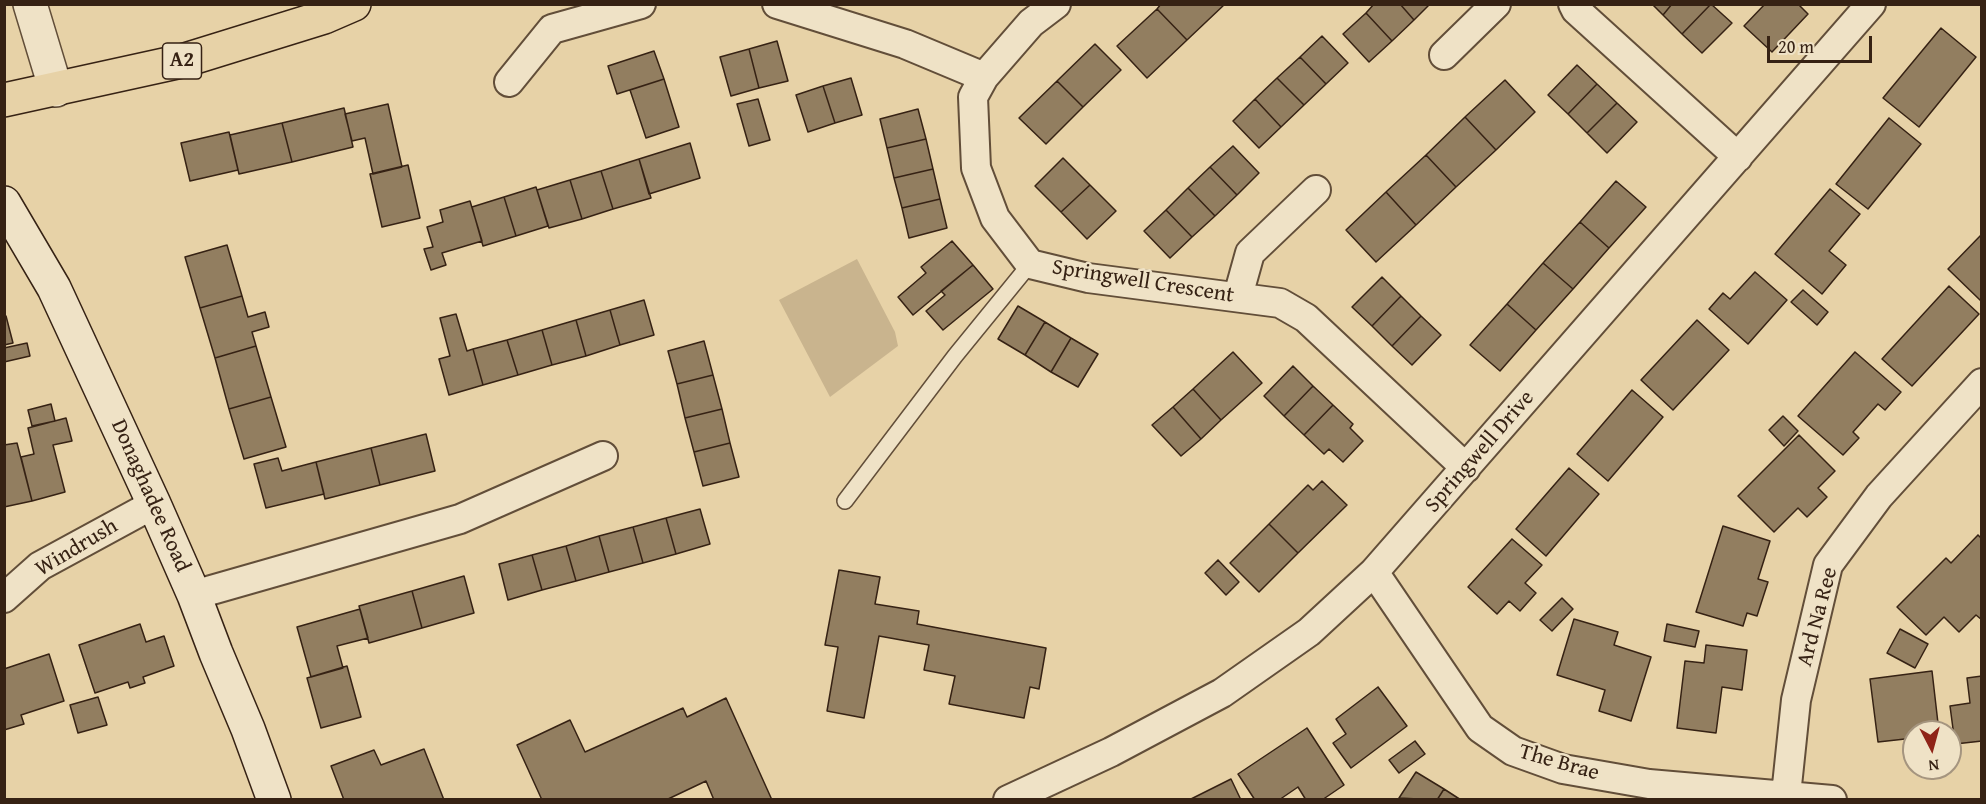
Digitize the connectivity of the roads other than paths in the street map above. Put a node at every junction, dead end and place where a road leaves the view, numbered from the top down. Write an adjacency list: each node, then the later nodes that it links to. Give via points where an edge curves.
1 (30, 4): 12 (main road)
2 (354, 4): 12 (main road, A2, via 324,17 182,60)
3 (641, 4): 11 (street, via 552,29)
4 (777, 4): 10 (street, via 905,44)
5 (1056, 4): 10 (street, Springwell Crescent, via 1030,23)
6 (1496, 4): 9 (street)
7 (1573, 4): 14 (street)
8 (1871, 4): 14 (street, Springwell Drive)
9 (1444, 55)
10 (984, 76): 17 (street, Springwell Crescent, via 973,97 976,168 994,218)
11 (509, 82)
12 (56, 90): 13 (main road, A2)
13 (4, 100)
14 (1738, 157): 21 (street, Springwell Drive)
15 (1316, 190): 18 (street, via 1250,253)
16 (4, 203): 23 (main road, Donaghadee Road, via 54,288)
17 (1030, 264): 18 (street, Springwell Crescent, via 1088,278); 22 (lane)
18 (1238, 297): 21 (street, Springwell Crescent, via 1280,303 1306,318)
19 (1982, 383): 27 (street, Ard Na Ree, via 1879,496 1828,566 1796,700)
20 (603, 456): 25 (street, via 460,519)
21 (1466, 468): 24 (street, Springwell Drive)
22 (845, 501)
23 (154, 504): 25 (main road, Donaghadee Road); 26 (street, Windrush, via 40,566)
24 (1374, 572): 27 (street, The Brae, via 1480,728 1513,751 1563,769 1649,784); 29 (street, Springwell Drive, via 1309,632 1222,693 1111,752)
25 (194, 595): 28 (main road, Donaghadee Road)
26 (4, 598)
27 (1786, 795): 30 (street, The Brae)
28 (274, 800)
29 (1008, 800)
30 (1832, 800)

